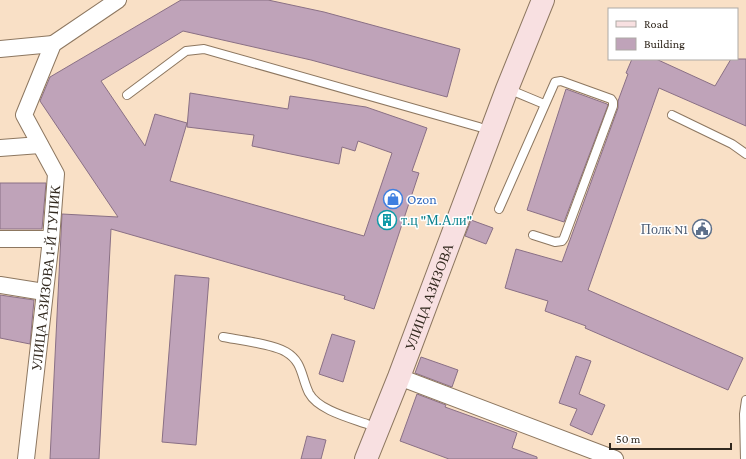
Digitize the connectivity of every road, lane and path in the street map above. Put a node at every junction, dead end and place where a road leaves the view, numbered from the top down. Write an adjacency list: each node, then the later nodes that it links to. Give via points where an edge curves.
1 (118, 0): 4 (street)
2 (531, 0): 10 (main road, УЛИЦА АЗИЗОВА)
3 (543, 0): 6 (main road, УЛИЦА АЗИЗОВА)
4 (53, 44): 5 (street); 11 (street, УЛИЦА АЗИЗОВА 1-Й ТУПИК, via 24,115)
5 (0, 49)
6 (507, 89): 8 (lane); 21 (main road, УЛИЦА АЗИЗОВА)
7 (127, 95): 10 (lane, via 186,51 204,49)
8 (544, 104): 14 (lane); 15 (lane, via 552,85 558,81 608,97 613,102 564,238 555,242)
9 (672, 116): 13 (lane, via 732,144)
10 (479, 127): 23 (main road, УЛИЦА АЗИЗОВА)
11 (40, 145): 12 (street); 17 (street, УЛИЦА АЗИЗОВА 1-Й ТУПИК, via 56,174)
12 (0, 148)
13 (746, 154)
14 (499, 209)
15 (533, 235)
16 (0, 239): 17 (street)
17 (51, 239): 19 (street, УЛИЦА АЗИЗОВА 1-Й ТУПИК)
18 (0, 285): 19 (street)
19 (44, 292): 24 (street, УЛИЦА АЗИЗОВА 1-Й ТУПИК)
20 (223, 337): 23 (lane, via 286,352 298,362 309,394 322,407)
21 (399, 377): 26 (main road, УЛИЦА АЗИЗОВА); 27 (street)
22 (746, 400): 28 (lane)
23 (367, 424): 25 (main road, УЛИЦА АЗИЗОВА)
24 (26, 459)
25 (354, 459)
26 (366, 459)
27 (615, 459)
28 (745, 459)

